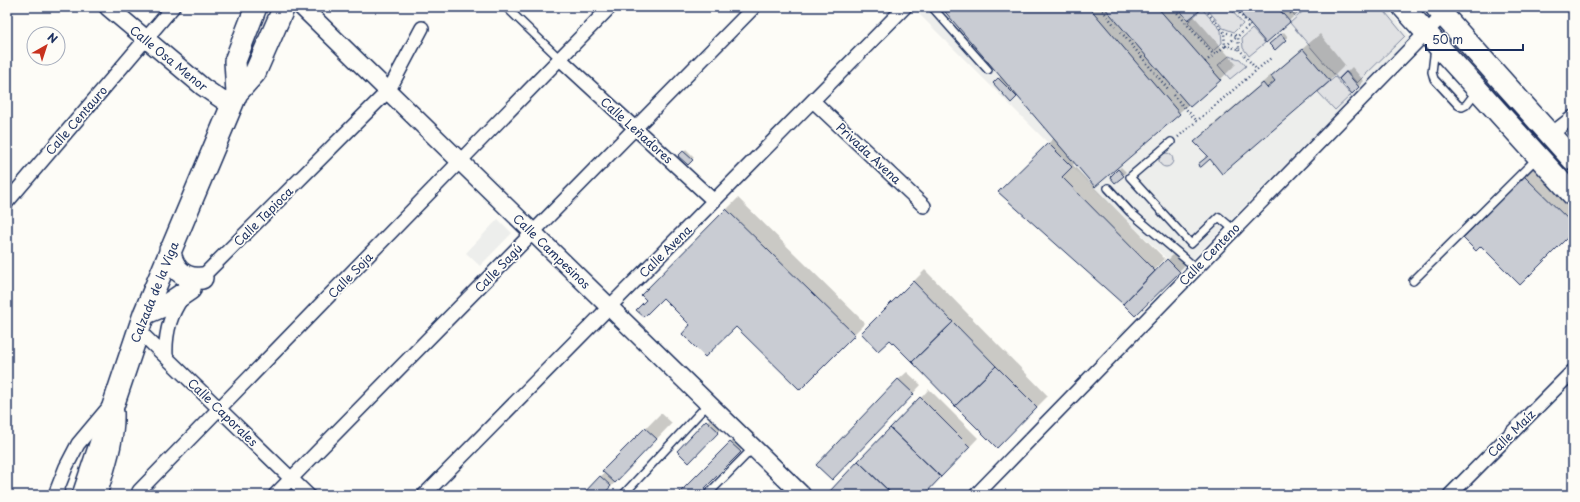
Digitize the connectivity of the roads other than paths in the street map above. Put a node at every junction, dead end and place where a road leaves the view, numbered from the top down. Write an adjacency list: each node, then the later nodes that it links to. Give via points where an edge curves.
1 (108, 7): 14 (street, Calle Osa Menor)
2 (173, 7): 14 (street, Calle Centauro)
3 (256, 7): 21 (main road, Calzada de la Viga, via 236,61)
4 (284, 7): 21 (main road, Calzada de la Viga, via 255,73)
5 (302, 7): 20 (street, Calle Campesinos)
6 (506, 7): 16 (lane)
7 (610, 7): 16 (street, Calle Soja)
8 (754, 7): 24 (street, Calle Sagú)
9 (905, 7): 22 (street, Calle Avena)
10 (932, 7): 18 (lane)
11 (1403, 7): 15 (main road)
12 (1440, 11): 15 (street, Calle Centeno); 17 (main road)
13 (422, 28): 20 (street, Calle Tapioca)
14 (146, 39): 21 (street, Calle Osa Menor, via 203,87); 33 (street, Calle Centauro)
15 (1430, 39): 19 (main road); 19 (lane, via 1434,79 1458,106 1466,105); 35 (street, Calle Centeno)
16 (560, 59): 24 (street, Calle Leñadores); 29 (street, Calle Soja)
17 (1483, 60): 19 (main road); 25 (main road)
18 (988, 70)
19 (1471, 83): 27 (main road)
20 (389, 90): 29 (street, Calle Campesinos); 40 (street, Calle Tapioca)
21 (234, 100): 37 (main road, Calzada de la Viga)
22 (813, 101): 32 (street, Calle Avena); 34 (street, Privada Avena)
23 (1573, 117): 25 (street)
24 (635, 128): 32 (street, Calle Leñadores); 36 (street, Calle Sagú)
25 (1550, 135): 28 (main road)
26 (1172, 142): 35 (lane, via 1130,177 1190,244 1219,217)
27 (1538, 156): 31 (main road); 39 (lane)
28 (1573, 160)
29 (460, 161): 36 (street, Calle Campesinos); 47 (street, Calle Soja)
30 (1108, 188): 38 (lane, via 1130,212)
31 (1573, 194)
32 (714, 201): 41 (street, Calle Avena)
33 (7, 202)
34 (924, 206)
35 (1233, 230): 38 (street, Calle Centeno)
36 (532, 233): 41 (street, Calle Campesinos); 49 (street, Calle Sagú)
37 (170, 250): 40 (main road, via 173,263); 42 (main road, Calzada de la Viga)
38 (1196, 268): 60 (street, Calle Centeno)
39 (1413, 281)
40 (196, 284): 42 (main road); 43 (street, Calle Tapioca, via 178,304 170,322 166,333)
41 (609, 308): 46 (street, Calle Campesinos); 56 (street, Calle Avena)
42 (141, 322): 43 (street, Calle Caporales); 45 (main road, Calzada de la Viga)
43 (166, 356): 47 (street, Calle Caporales)
44 (1573, 371): 61 (street, Calle Maíz)
45 (114, 401): 51 (street, via 78,444); 52 (main road, Calzada de la Viga); 53 (street, via 114,435)
46 (708, 404): 48 (street, Calle Campesinos); 57 (lane)
47 (220, 409): 49 (street, Calle Caporales); 50 (street, Calle Soja)
48 (753, 448): 58 (lane); 59 (street, Calle Campesinos)
49 (292, 479): 54 (street, Calle Sagú); 55 (street, Calle Caporales)
50 (139, 491)
51 (55, 495)
52 (83, 495)
53 (98, 495)
54 (275, 495)
55 (308, 495)
56 (424, 495)
57 (623, 495)
58 (707, 495)
59 (802, 495)
60 (976, 495)
61 (1450, 495)

